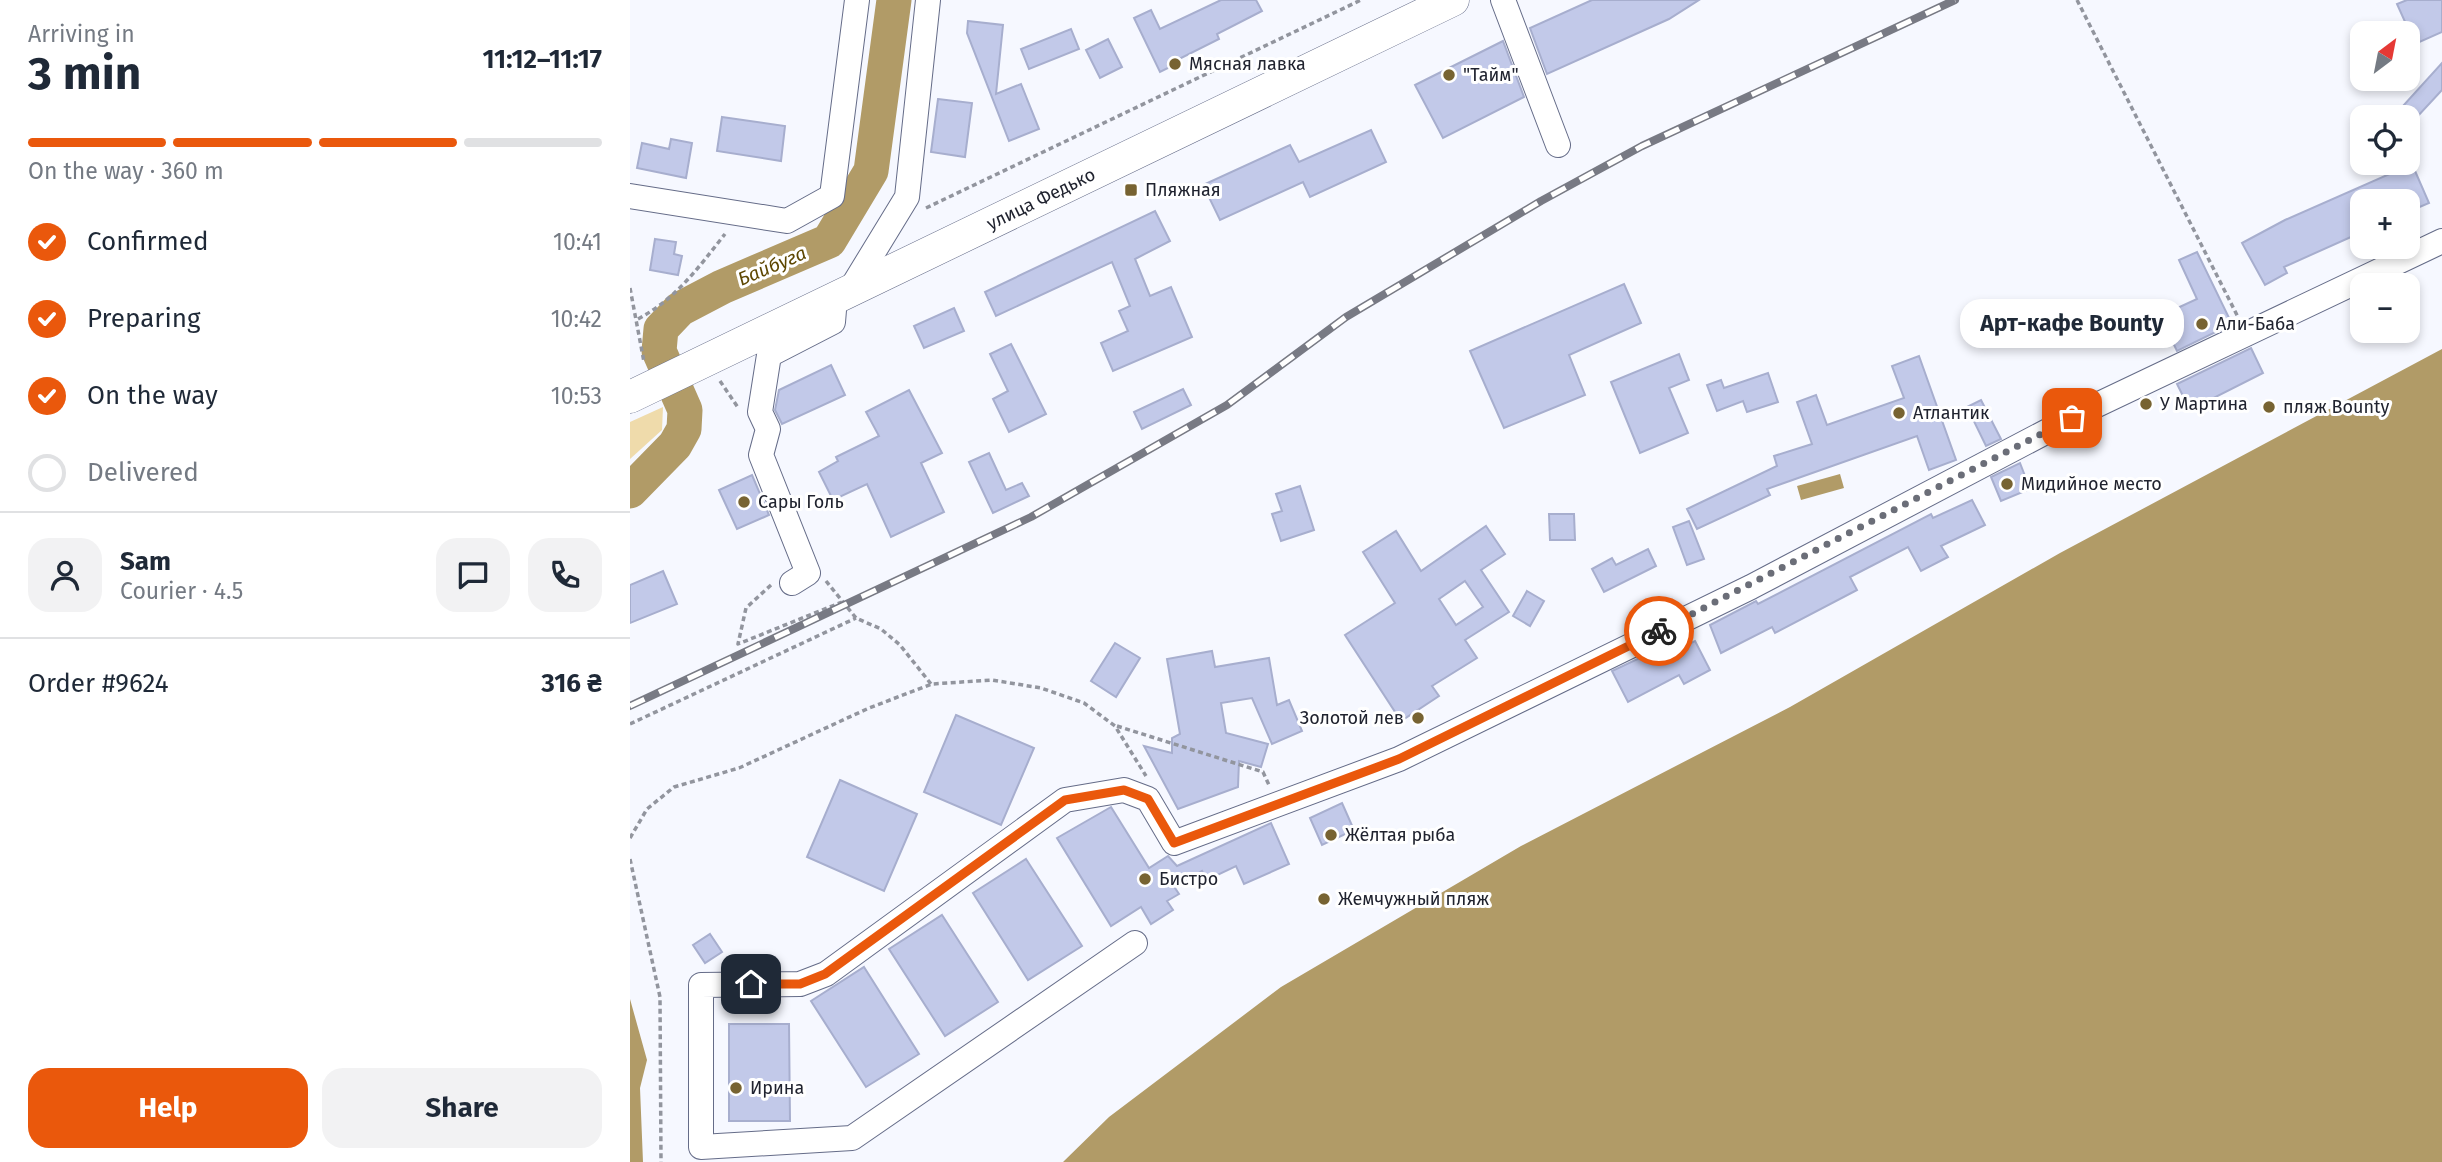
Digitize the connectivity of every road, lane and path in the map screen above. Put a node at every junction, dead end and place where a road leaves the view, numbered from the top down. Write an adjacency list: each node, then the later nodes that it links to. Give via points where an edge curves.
1 (857, 0): 9 (street, via 832,196 787,221)
2 (928, 0): 10 (street, via 907,197)
3 (1362, 0): 10 (path)
4 (1452, 0): 13 (main road, улица Федько)
5 (1503, 0): 7 (street)
6 (2077, 0): 15 (path)
7 (1558, 145)
8 (630, 196): 9 (street)
9 (740, 214): 14 (path, via 682,289)
10 (889, 226): 13 (street)
11 (2442, 241): 15 (street)
12 (630, 288): 14 (path)
13 (842, 295): 16 (main road, улица Федько, via 691,369); 17 (street, via 833,322 769,355 760,412 768,429 761,455 808,573)
14 (638, 319): 16 (path)
15 (2246, 333): 23 (street, via 2097,405 1751,587 1424,747)
16 (644, 384)
17 (782, 583): 18 (path, via 746,608 738,644)
18 (842, 601)
19 (856, 618): 20 (path)
20 (630, 724)
21 (1115, 726): 22 (path, via 1146,771); 23 (path, via 1263,772); 24 (path, via 1084,703 1041,688 992,680 932,684 739,768 674,787 647,809)
22 (1148, 799): 23 (street, via 1174,843); 26 (street, via 1124,790 1065,800 825,974 800,984 701,985 701,1147 852,1138)
23 (1278, 804)
24 (630, 838)
25 (630, 859): 27 (path, via 660,997)
26 (1135, 943)
27 (661, 1162)

